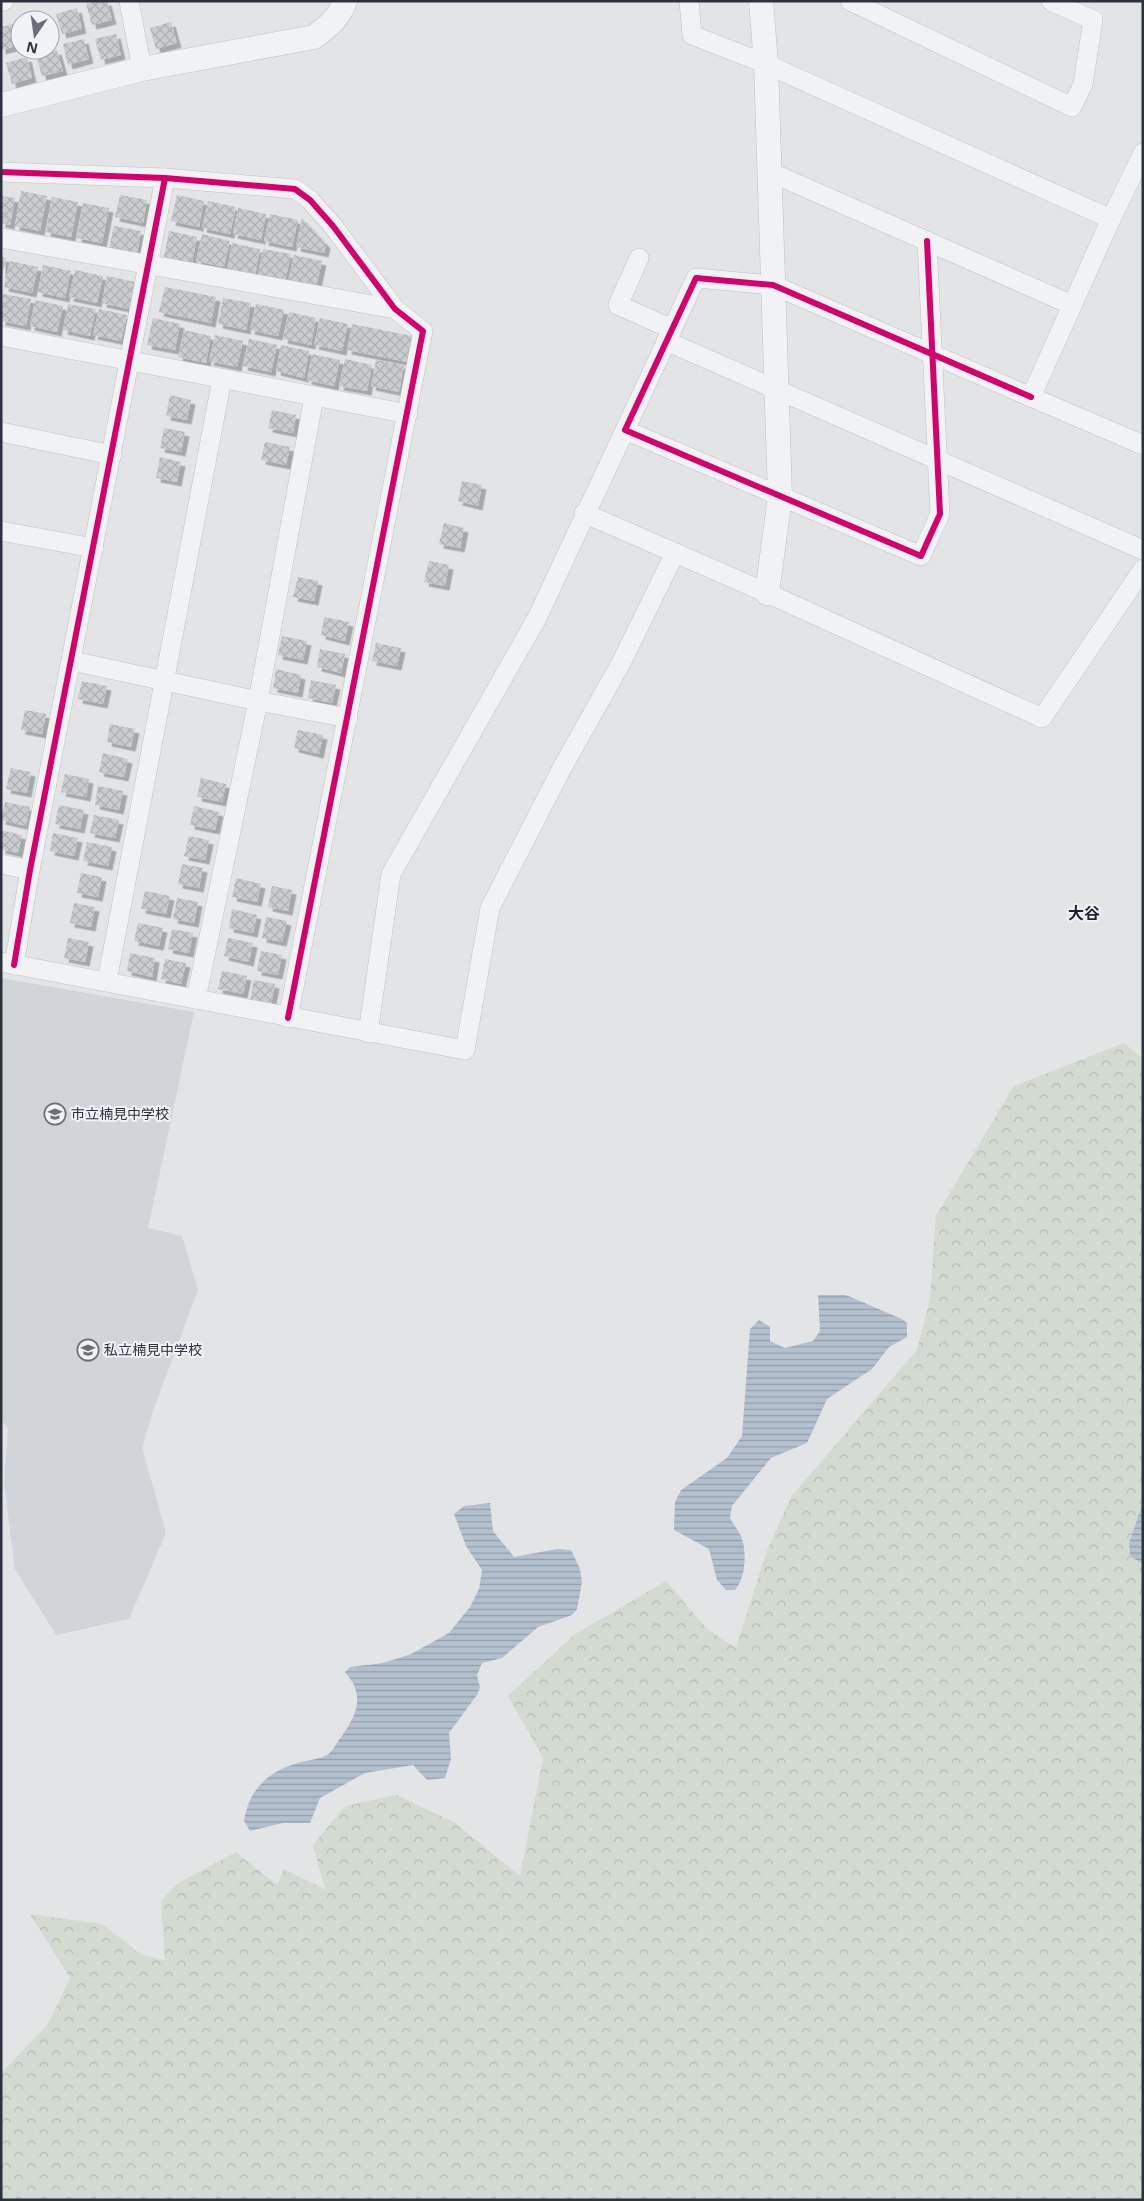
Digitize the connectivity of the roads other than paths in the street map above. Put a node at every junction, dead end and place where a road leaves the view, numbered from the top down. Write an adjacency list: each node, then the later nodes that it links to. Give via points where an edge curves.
1 (130, 1): 8 (street)
2 (345, 1): 8 (street, via 330,26 314,36)
3 (689, 1): 7 (street, via 692,34)
4 (760, 1): 7 (street)
5 (850, 1): 6 (street, via 1072,107 1083,84 1093,20)
6 (1051, 1)
7 (766, 64): 12 (street); 14 (street)
8 (142, 69): 9 (street)
9 (1, 105)
10 (1143, 153): 14 (street)
11 (1, 172): 13 (street)
12 (770, 172): 16 (street); 19 (street)
13 (165, 178): 18 (street); 21 (street, via 295,189 310,200 333,226)
14 (1111, 219): 20 (street)
15 (1, 238): 18 (street)
16 (927, 241): 20 (street); 24 (street)
17 (639, 258): 22 (street, via 618,305)
18 (149, 266): 21 (street); 25 (street)
19 (773, 285): 22 (street, via 696,278); 24 (street); 27 (street)
20 (1072, 305): 29 (street)
21 (394, 310): 30 (street, via 423,331)
22 (669, 335): 27 (street); 31 (street)
23 (1, 336): 25 (street)
24 (932, 354): 29 (street); 35 (street)
25 (131, 361): 26 (street); 34 (street)
26 (222, 379): 28 (street); 45 (street)
27 (777, 389): 35 (street); 36 (street)
28 (314, 396): 30 (street); 46 (street)
29 (1031, 397): 33 (street)
30 (408, 414): 47 (street)
31 (625, 430): 36 (street); 37 (street)
32 (1, 432): 34 (street)
33 (1143, 445)
34 (112, 455): 39 (street)
35 (937, 460): 36 (street, via 940,514 922,556); 40 (street)
36 (780, 497): 43 (street)
37 (584, 513): 41 (street); 54 (street, via 537,618 391,874)
38 (1, 531): 39 (street)
39 (94, 548): 44 (street)
40 (1143, 550)
41 (675, 553): 43 (street); 54 (street, via 490,908 465,1050)
42 (1143, 569): 43 (street, via 1042,718)
43 (767, 593)
44 (72, 662): 45 (street); 49 (street)
45 (165, 680): 46 (street); 51 (street)
46 (258, 701): 47 (street); 52 (street)
47 (348, 718): 53 (street)
48 (1, 864): 49 (street)
49 (30, 870): 50 (street)
50 (8, 964): 51 (street)
51 (107, 981): 52 (street)
52 (196, 999): 53 (street)
53 (288, 1018): 54 (street)
54 (368, 1033)

